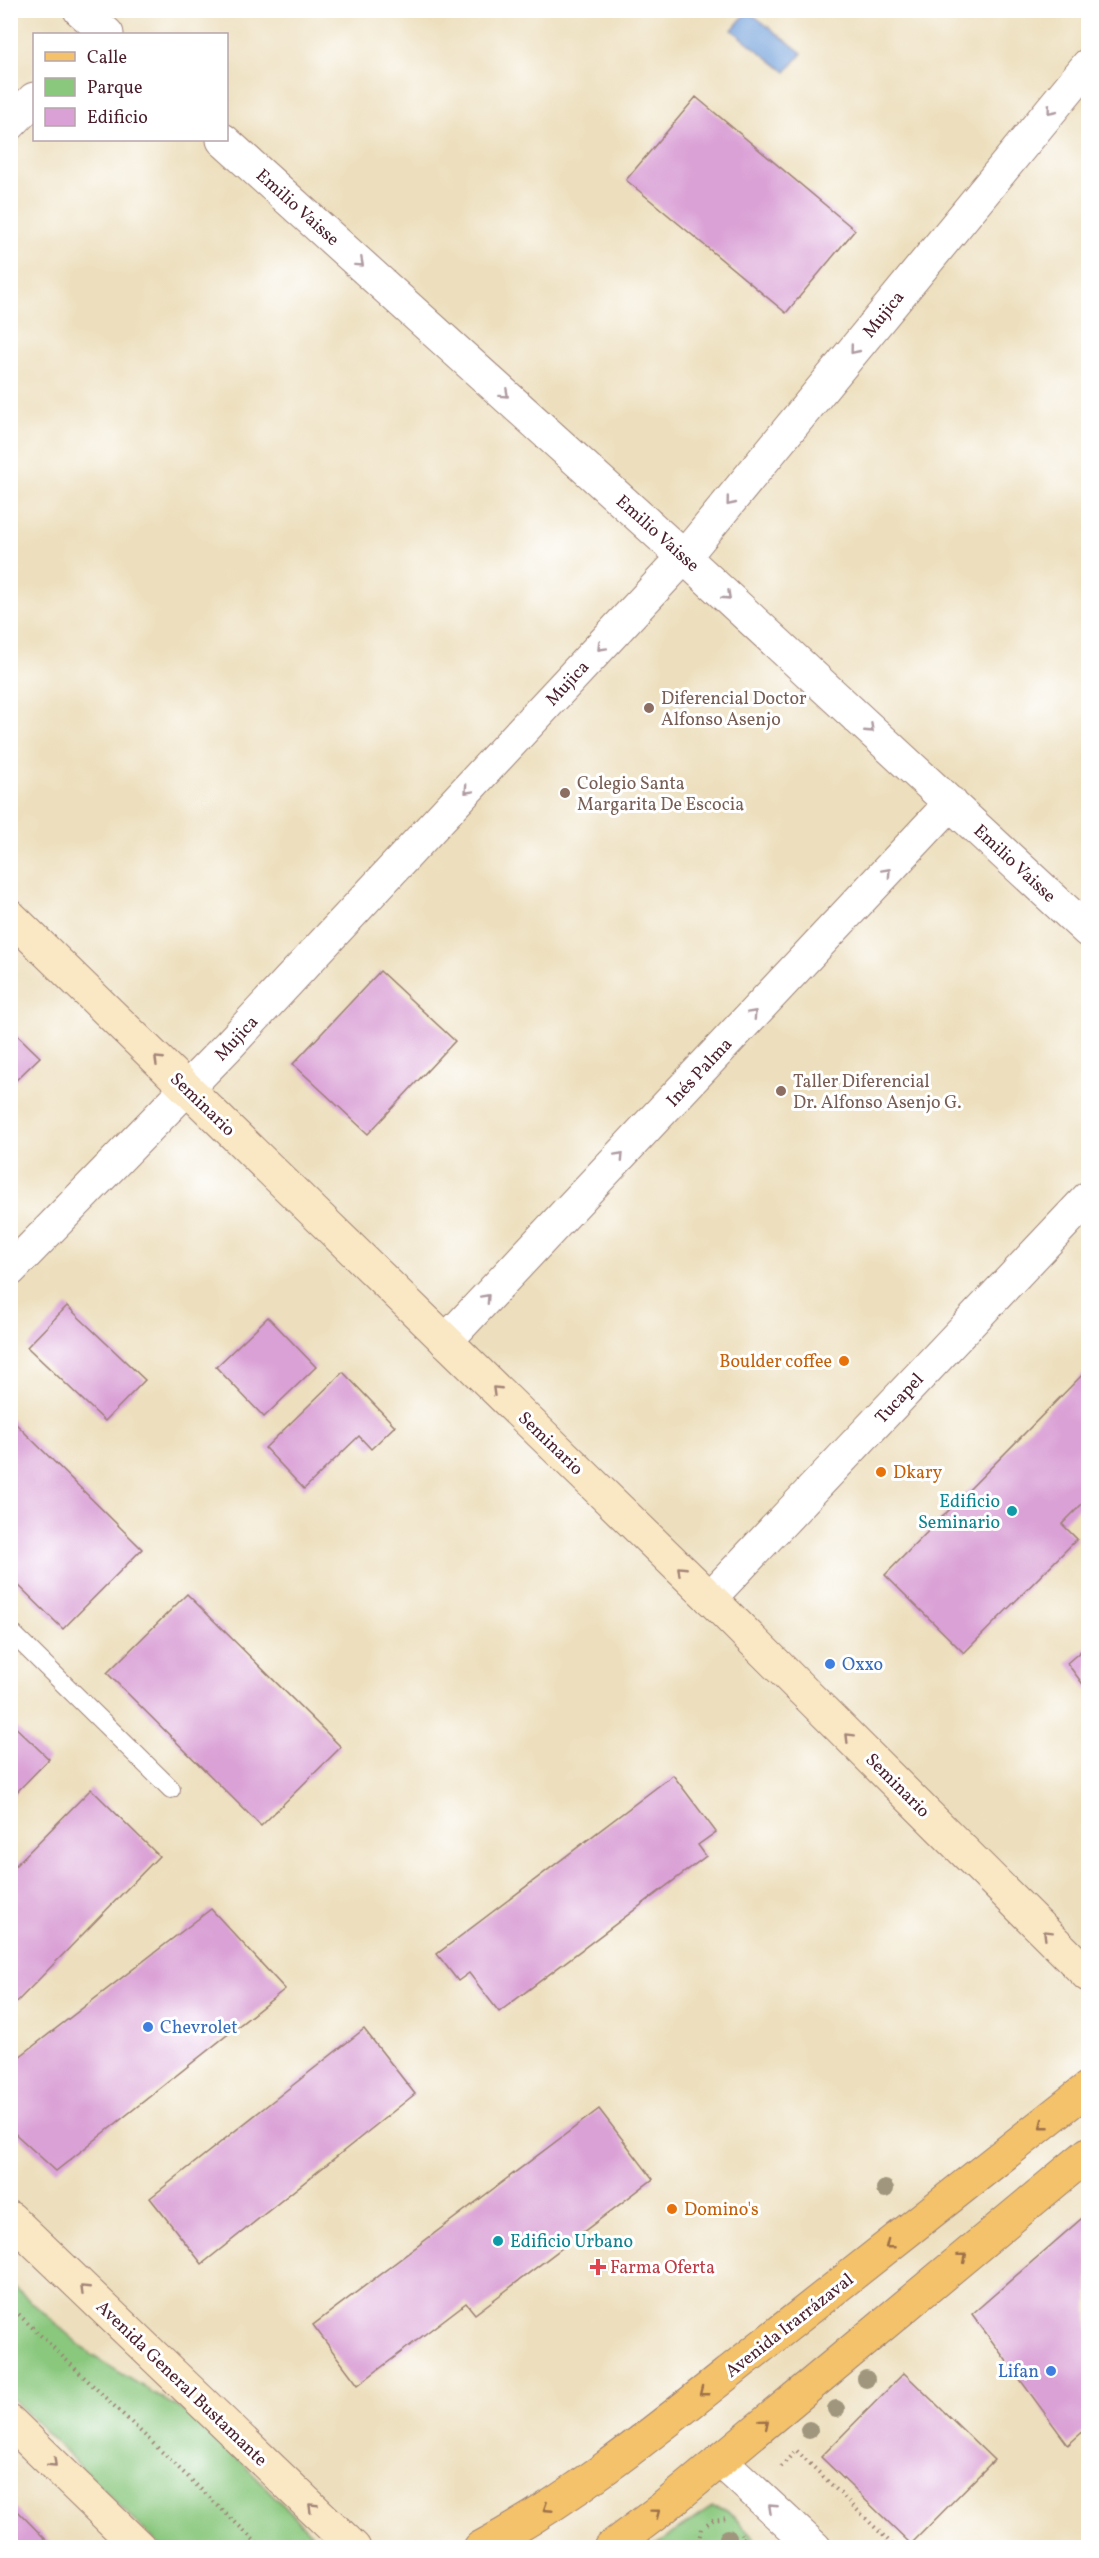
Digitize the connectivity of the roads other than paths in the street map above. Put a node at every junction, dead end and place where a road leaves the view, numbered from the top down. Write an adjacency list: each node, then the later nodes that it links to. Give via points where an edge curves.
1 (1089, 65): 5 (street, Mujica, one-way to 5)
2 (33, 100): 3 (street)
3 (10, 124)
4 (225, 141): 5 (street, Emilio Vaisse, one-way to 5)
5 (684, 557): 6 (street, Emilio Vaisse, one-way to 6); 9 (street, Mujica, one-way to 9)
6 (951, 803): 8 (street, Emilio Vaisse); 12 (street, Inés Palma, one-way to 6)
7 (10, 916): 9 (street, Seminario, one-way to 7)
8 (1089, 931)
9 (187, 1088): 11 (street, Mujica); 12 (street, Seminario)
10 (1089, 1198): 13 (street, Tucapel)
11 (10, 1270)
12 (446, 1341): 13 (street, Seminario, one-way to 12)
13 (710, 1598): 16 (street, Seminario, one-way to 13)
14 (10, 1631): 15 (lane)
15 (171, 1789)
16 (1089, 1975)
17 (1089, 2088): 24 (main road, Avenida Irarrázaval, one-way to 24, via 661,2426 569,2493)
18 (1089, 2154): 21 (main road, one-way to 18)
19 (10, 2218): 23 (street, Avenida General Bustamante, one-way to 19)
20 (10, 2422): 22 (street, one-way to 22)
21 (720, 2460): 25 (main road, one-way to 21); 26 (street, one-way to 21)
22 (140, 2547)
23 (354, 2547)
24 (480, 2547)
25 (609, 2547)
26 (815, 2547)

